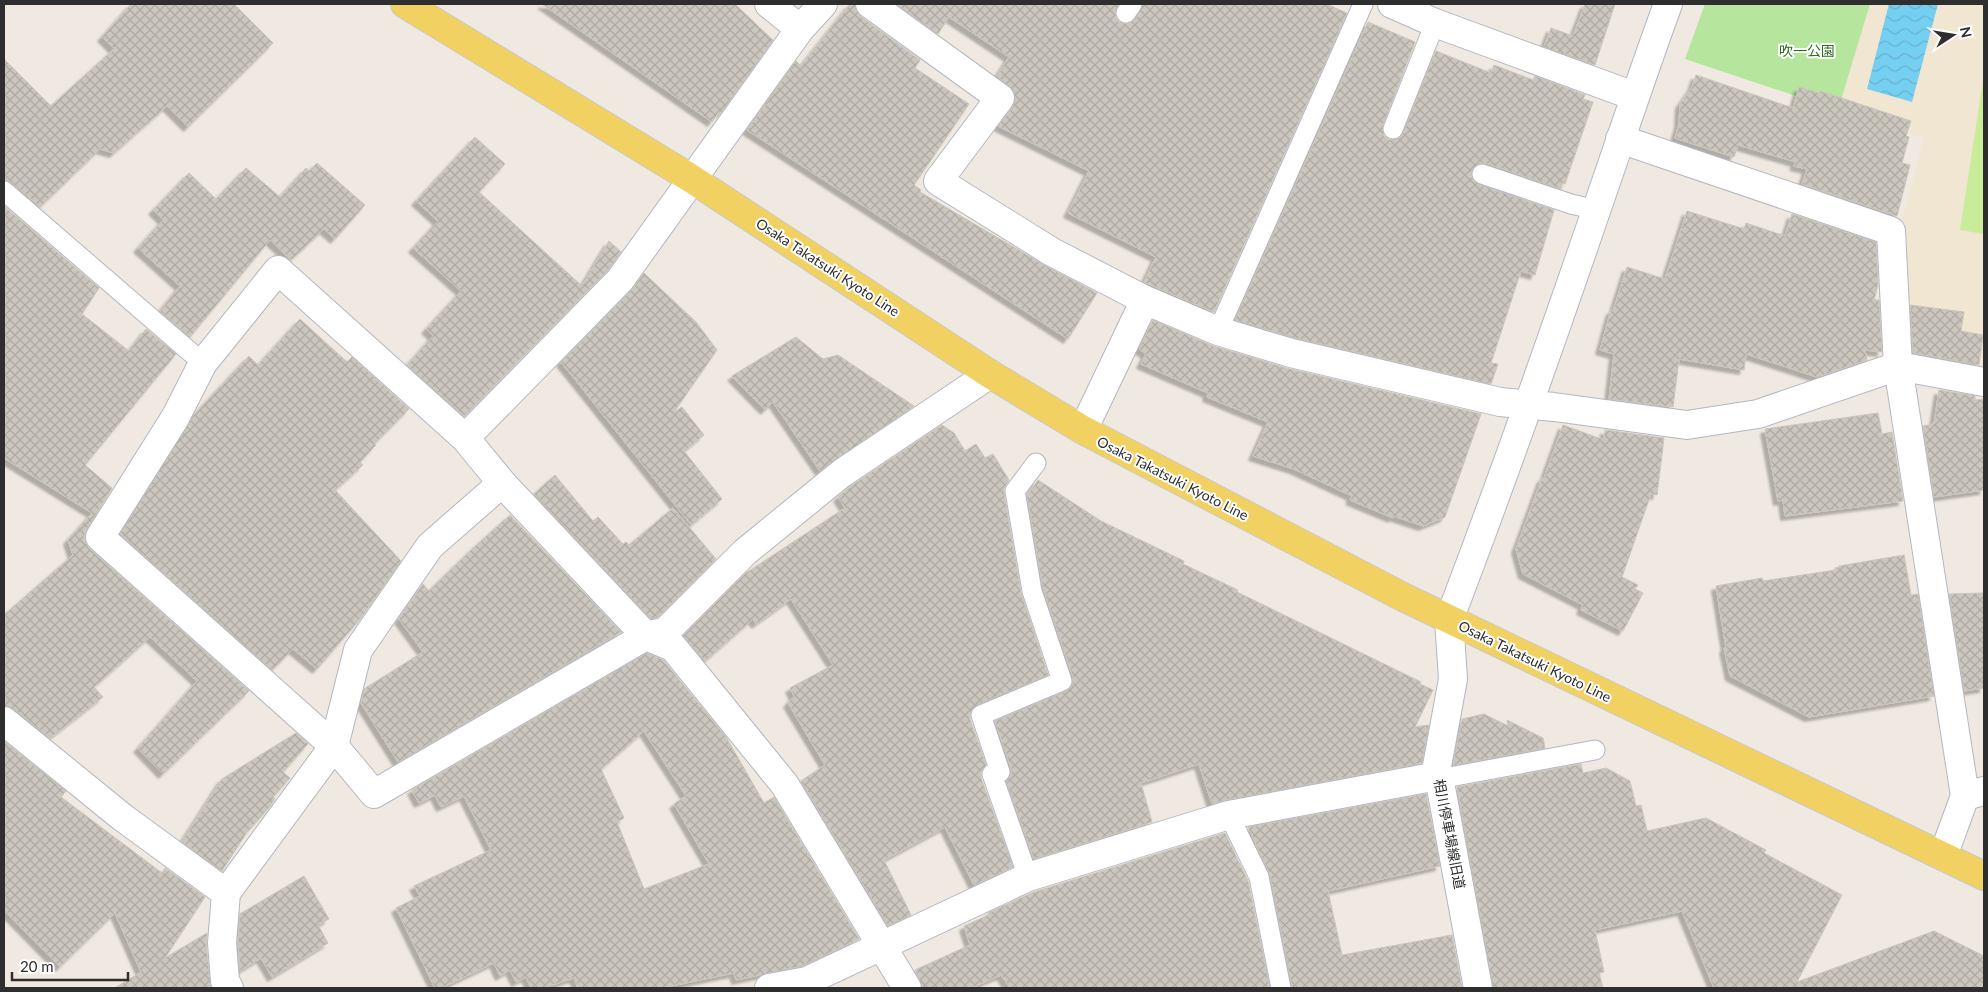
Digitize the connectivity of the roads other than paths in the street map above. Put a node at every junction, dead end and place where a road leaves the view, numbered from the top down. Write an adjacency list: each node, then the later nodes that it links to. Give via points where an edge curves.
1 (405, 4): 14 (main road, Osaka Takatsuki Kyoto Line)
2 (769, 4): 9 (street)
3 (823, 4): 9 (street)
4 (870, 4): 17 (street, via 1000,98 938,182 1052,252)
5 (1363, 4): 18 (lane)
6 (1392, 4): 8 (street)
7 (1668, 4): 10 (street)
8 (1435, 23): 10 (street); 11 (lane)
9 (800, 30): 14 (street)
10 (1634, 96): 12 (street)
11 (1393, 129)
12 (1620, 139): 16 (street); 20 (street, via 1892,231)
13 (1482, 174): 16 (lane)
14 (692, 179): 21 (main road, Osaka Takatsuki Kyoto Line); 25 (street, via 620,280)
15 (4, 191): 19 (lane)
16 (1596, 210): 23 (street)
17 (1145, 300): 18 (street); 24 (street)
18 (1218, 331): 23 (street, via 1291,353 1500,402)
19 (202, 363): 25 (street, via 278,270); 31 (street, via 175,418 100,537)
20 (1898, 366): 22 (street); 23 (street, via 1758,414 1686,425); 34 (street)
21 (990, 374): 24 (main road, Osaka Takatsuki Kyoto Line); 29 (street, via 842,473 745,552 666,631)
22 (1984, 382)
23 (1528, 404): 28 (street)
24 (1083, 430): 28 (main road, Osaka Takatsuki Kyoto Line)
25 (465, 438): 27 (street)
26 (1036, 463): 38 (lane, via 1015,491 1032,591 1062,680 981,715 1000,772 992,774)
27 (502, 483): 29 (street); 31 (street, via 430,546 358,650)
28 (1449, 620): 33 (street, 相川停車場線旧道, via 1453,679 1437,766); 36 (main road, Osaka Takatsuki Kyoto Line)
29 (646, 636): 31 (street, via 374,794); 40 (street, via 673,647 785,785)
30 (4, 721): 39 (street, via 122,818)
31 (334, 746): 39 (street)
32 (1596, 750): 33 (lane)
33 (1439, 779): 35 (street, via 1427,778); 45 (street, 相川停車場線旧道)
34 (1974, 793): 36 (street)
35 (1229, 815): 38 (street); 44 (lane, via 1259,877)
36 (1943, 856): 37 (main road, Osaka Takatsuki Kyoto Line)
37 (1984, 876)
38 (1028, 877): 40 (street)
39 (226, 893): 41 (street, via 222,943 225,981)
40 (881, 946): 42 (street, via 807,981); 43 (street)
41 (229, 988)
42 (770, 988)
43 (907, 988)
44 (1281, 988)
45 (1478, 988)

